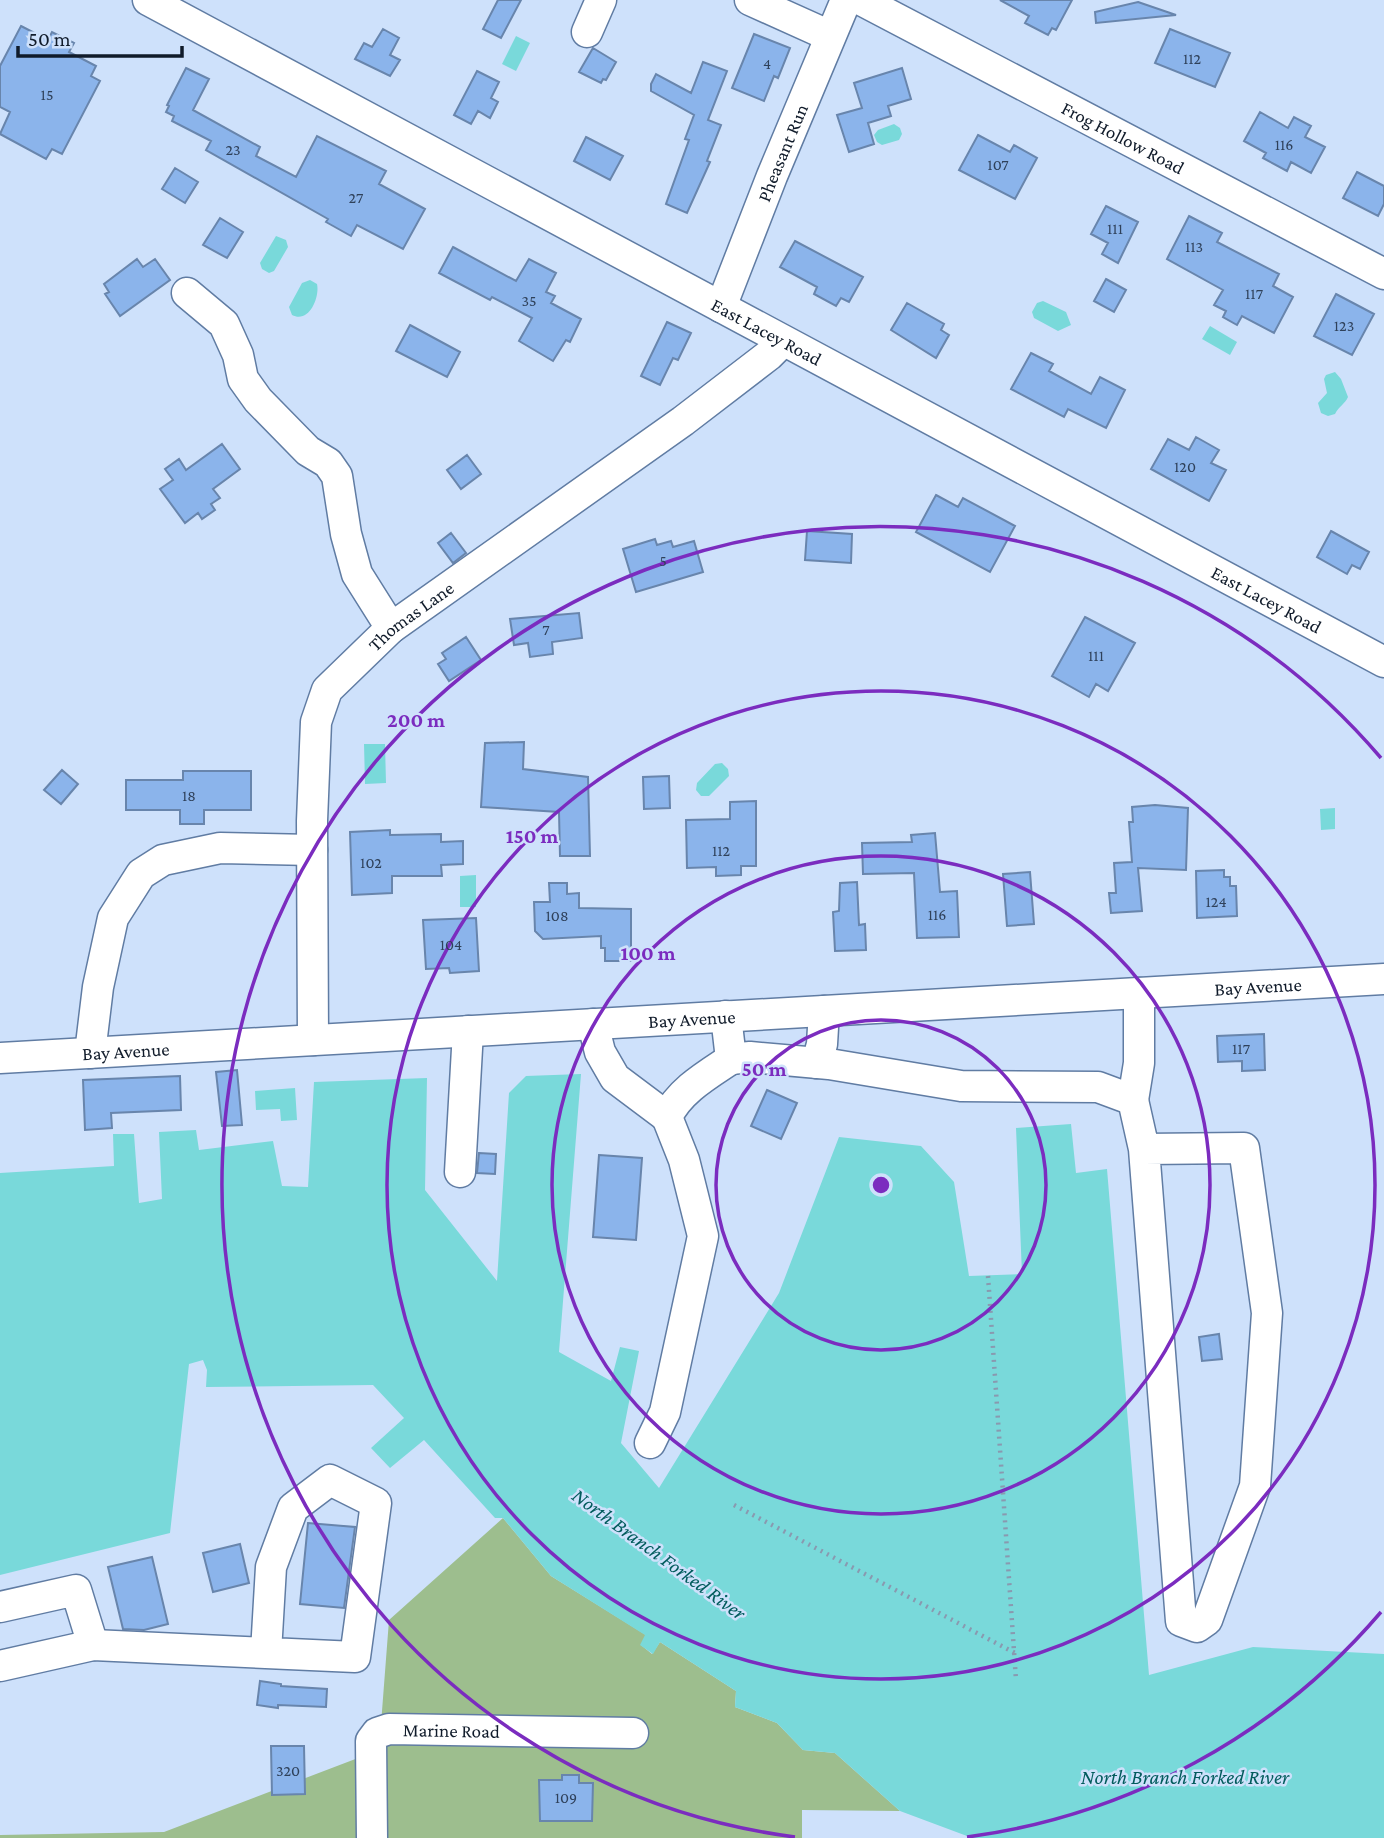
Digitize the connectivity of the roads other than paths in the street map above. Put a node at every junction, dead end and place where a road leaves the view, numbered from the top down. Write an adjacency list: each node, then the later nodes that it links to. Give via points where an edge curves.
1 (148, 0): 10 (street, East Lacey Road)
2 (601, 0): 6 (street)
3 (750, 0): 7 (street)
4 (846, 0): 7 (street, Pheasant Run)
5 (861, 0): 8 (street, Frog Hollow Road)
6 (587, 32)
7 (830, 36): 10 (street, Pheasant Run)
8 (1384, 274)
9 (187, 293): 12 (street, via 224,324 243,379 258,400 337,476 357,574)
10 (721, 306): 11 (street, East Lacey Road)
11 (783, 341): 12 (street, Thomas Lane, via 683,421); 13 (street, East Lacey Road)
12 (391, 628): 14 (street, Thomas Lane, via 327,690 316,722)
13 (1384, 662)
14 (313, 850): 21 (street, Thomas Lane); 22 (street, via 220,848 163,860 141,874 113,918)
15 (1384, 979): 16 (street, Bay Avenue)
16 (1139, 993): 17 (street, Bay Avenue); 26 (street, via 1139,1063)
17 (824, 1011): 18 (street, Bay Avenue); 25 (street)
18 (726, 1016): 19 (street, Bay Avenue); 24 (street)
19 (593, 1024): 20 (street, Bay Avenue); 27 (street, via 600,1052 615,1078)
20 (468, 1031): 21 (street, Bay Avenue); 29 (street)
21 (313, 1040): 22 (street, Bay Avenue)
22 (90, 1053): 23 (street, Bay Avenue)
23 (0, 1058)
24 (731, 1059): 25 (street); 27 (street, via 673,1104)
25 (817, 1063): 26 (street, via 961,1086 1098,1087)
26 (1133, 1100): 28 (street)
27 (667, 1117): 30 (street, via 684,1160 703,1236 665,1412)
28 (1144, 1149): 28 (street, via 1181,1621 1197,1627 1207,1620 1255,1486 1267,1313 1244,1148)
29 (460, 1172)
30 (650, 1443)
31 (0, 1607): 32 (street, via 76,1590)
32 (93, 1645): 33 (street); 34 (street)
33 (266, 1652): 33 (street, via 355,1657 376,1503 330,1480 293,1508 271,1567)
34 (0, 1666)
35 (633, 1733): 36 (street, Marine Road, via 389,1729 377,1733 371,1741)
36 (372, 1838)

